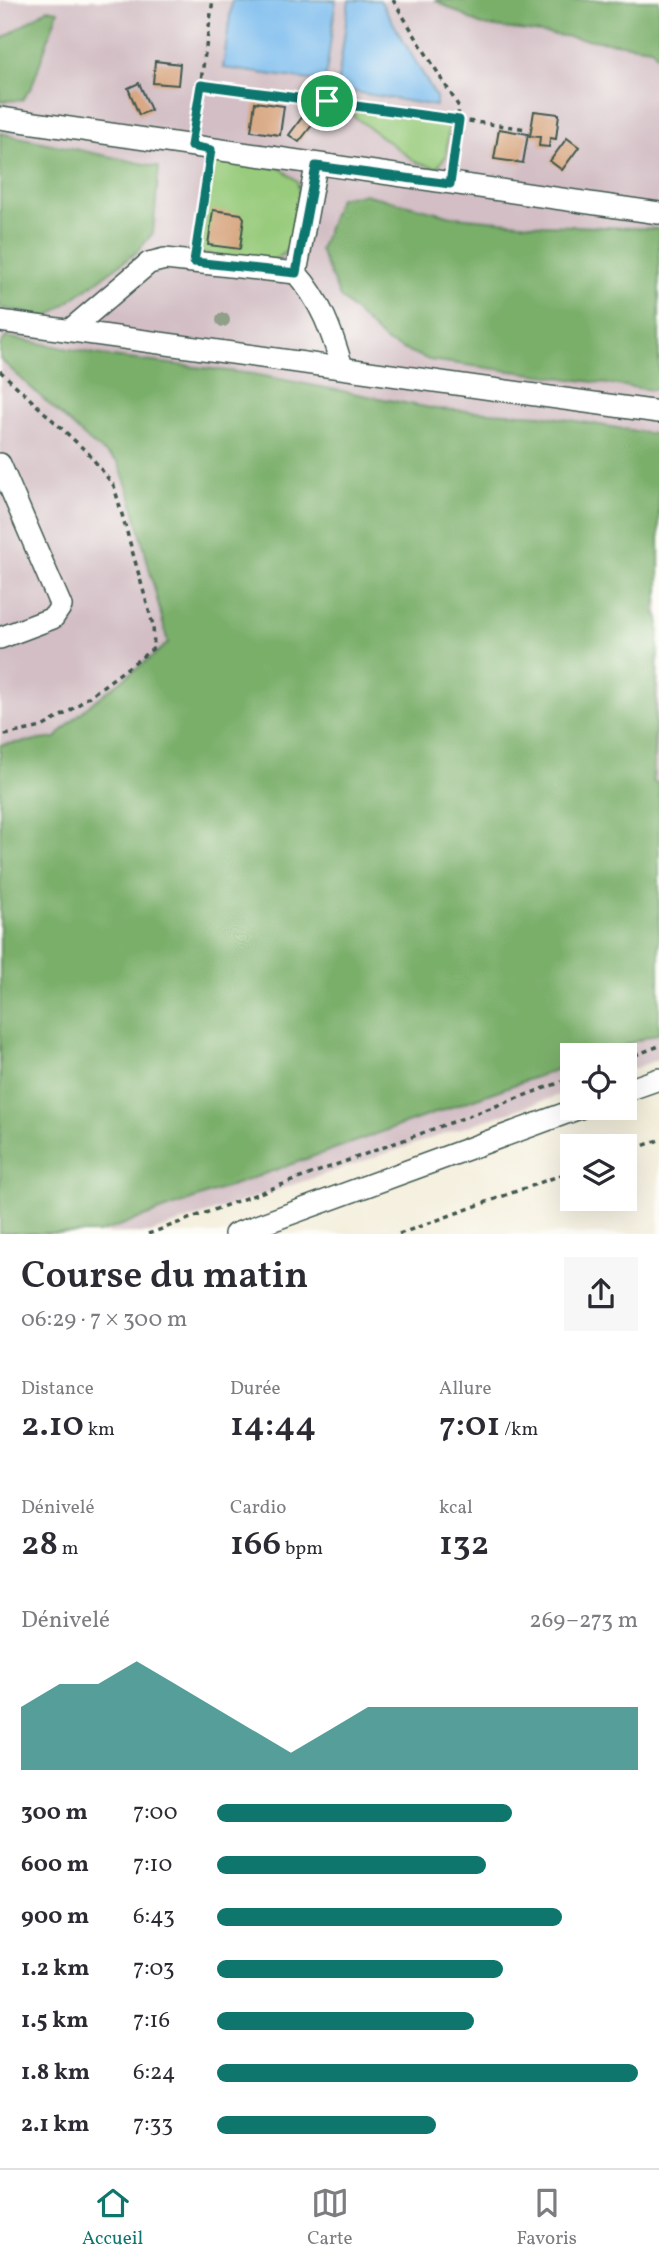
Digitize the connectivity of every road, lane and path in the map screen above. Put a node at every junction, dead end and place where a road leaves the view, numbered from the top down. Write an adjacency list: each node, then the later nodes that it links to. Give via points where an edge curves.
1 (213, 0): 3 (path)
2 (393, 0): 5 (path, via 459,107)
3 (201, 85): 5 (path); 7 (path)
4 (0, 118): 7 (street)
5 (459, 120): 6 (path); 9 (path)
6 (527, 129)
7 (201, 148): 8 (street); 11 (path)
8 (316, 166): 9 (street); 14 (street)
9 (450, 184): 10 (street)
10 (659, 213)
11 (200, 227): 12 (path); 13 (path)
12 (210, 228)
13 (194, 262): 14 (street); 16 (street, via 165,259 149,263)
14 (296, 273): 17 (street, via 312,291 331,330)
15 (0, 321): 16 (street)
16 (70, 330): 17 (street)
17 (342, 368): 19 (street)
18 (0, 371): 22 (path, via 89,454 114,486 153,625 154,648 131,669 42,727)
19 (659, 412)
20 (0, 464): 21 (street, via 61,606 53,618)
21 (0, 638)
22 (0, 736)
23 (659, 1046): 24 (path)
24 (637, 1054)
25 (659, 1079): 27 (street)
26 (560, 1082): 32 (path)
27 (637, 1087)
28 (560, 1115): 33 (street)
29 (659, 1140): 30 (path)
30 (637, 1148)
31 (560, 1175): 34 (path)
32 (148, 1234)
33 (235, 1234)
34 (399, 1234)

